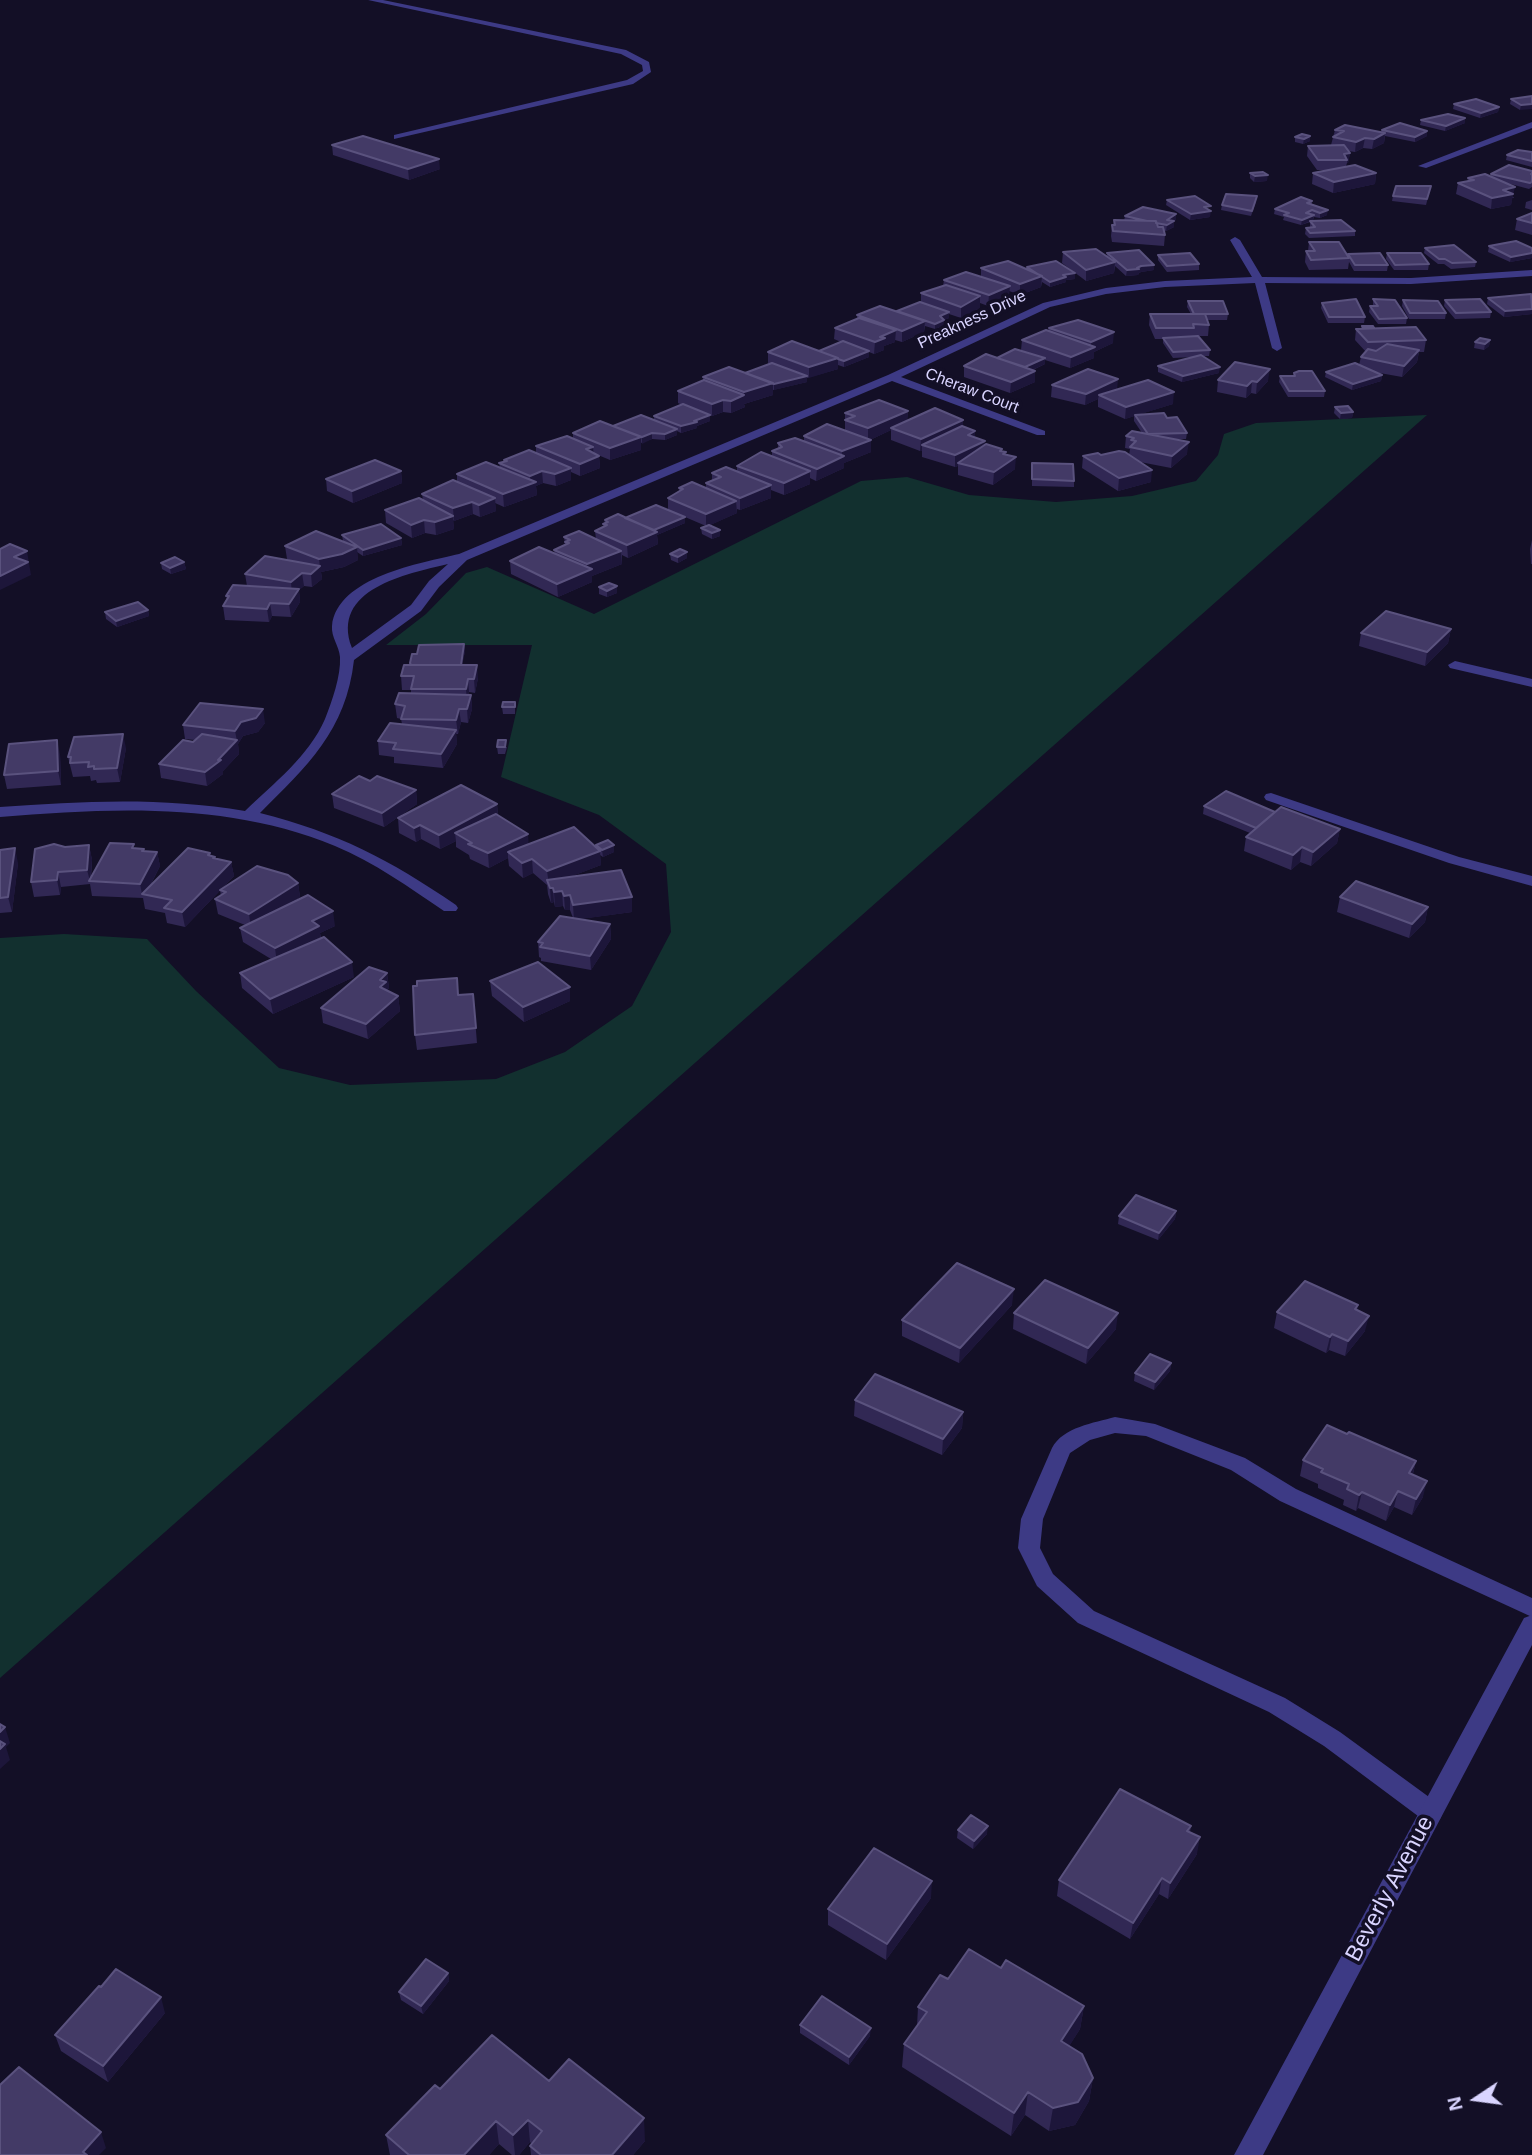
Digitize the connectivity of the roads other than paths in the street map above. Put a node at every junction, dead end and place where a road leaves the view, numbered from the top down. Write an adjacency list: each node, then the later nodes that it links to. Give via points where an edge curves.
1 (372, 0): 3 (street, via 623,52 646,64 647,72 630,82)
2 (1532, 125): 4 (street)
3 (397, 137)
4 (1423, 166)
5 (1235, 240): 7 (street)
6 (1532, 273): 7 (street, Preakness Drive, via 1449,281)
7 (1260, 282): 8 (street); 9 (street, Preakness Drive, via 1157,284 1066,299)
8 (1276, 348)
9 (892, 377): 10 (street, Cheraw Court); 11 (street, Preakness Drive)
10 (1041, 433)
11 (463, 557): 12 (street, Preakness Drive, via 416,608); 12 (street, Preakness Drive, via 395,574 370,586 349,604 339,625)
12 (348, 659): 17 (street, via 331,720 307,756)
13 (1455, 664): 14 (street)
14 (1532, 683)
15 (1271, 797): 18 (street, via 1454,860)
16 (0, 812): 17 (street, via 166,806)
17 (249, 815): 19 (street, via 340,843 391,868)
18 (1532, 881)
19 (450, 908)
20 (1532, 1608): 22 (street, via 1288,1495 1238,1464 1147,1429 1115,1425 1083,1434 1062,1448 1032,1519 1029,1548 1045,1580 1086,1617 1288,1712)
21 (1532, 1624): 22 (street, Beverly Avenue)
22 (1431, 1812): 23 (street, Beverly Avenue)
23 (1248, 2155)

